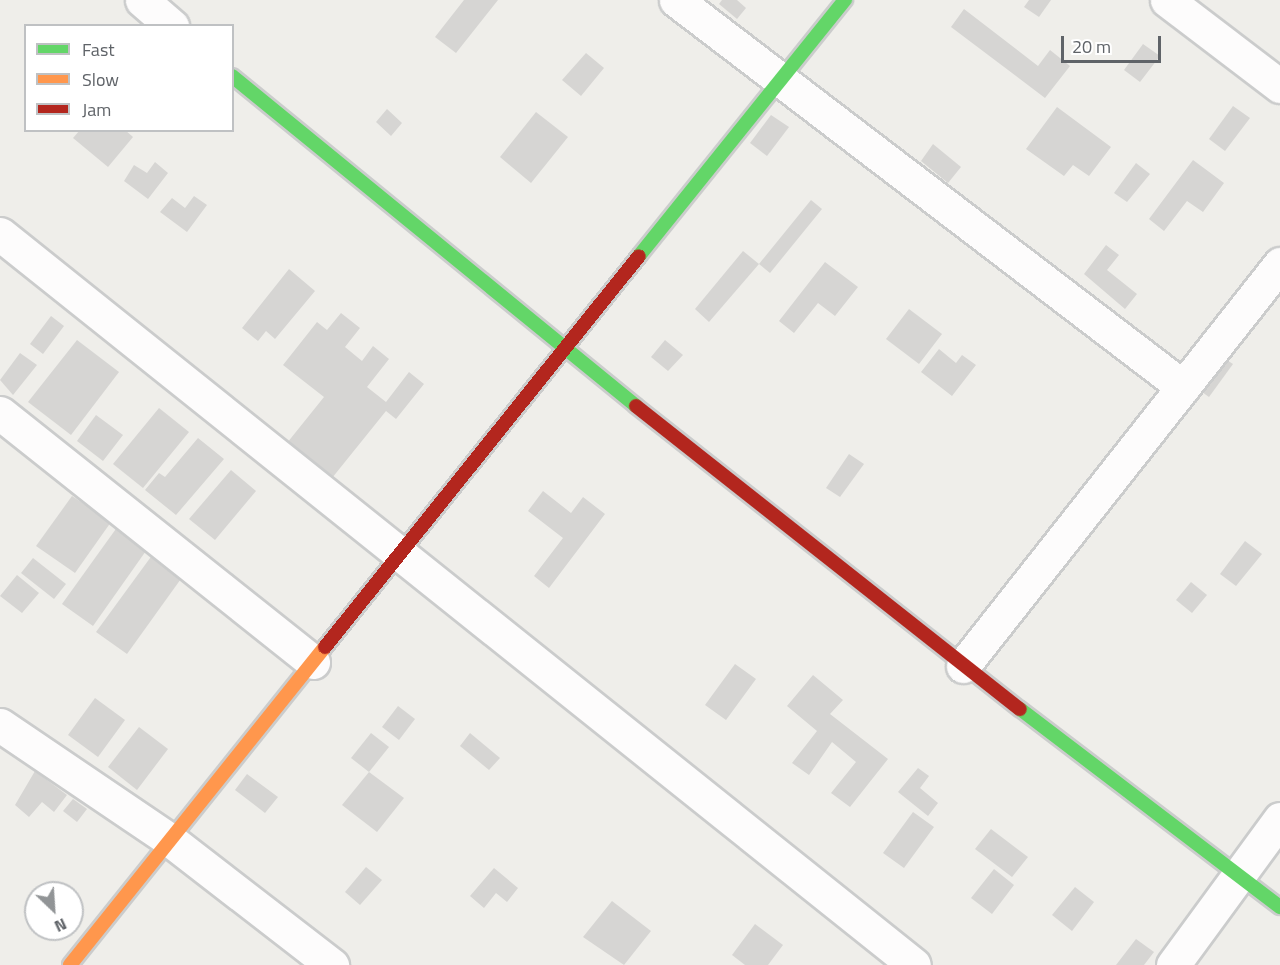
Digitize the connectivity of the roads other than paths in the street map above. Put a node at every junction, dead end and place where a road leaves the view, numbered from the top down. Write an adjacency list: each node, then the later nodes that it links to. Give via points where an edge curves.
1 (142, 0): 5 (street)
2 (676, 0): 7 (street)
3 (845, 0): 7 (street)
4 (1167, 0): 8 (street)
5 (170, 24)
6 (234, 78): 11 (street)
7 (781, 80): 11 (street); 12 (street)
8 (1280, 86)
9 (0, 234): 14 (street)
10 (1280, 264): 12 (street)
11 (565, 349): 14 (street); 16 (street)
12 (1183, 387): 16 (street)
13 (0, 413): 15 (street)
14 (400, 554): 15 (street); 22 (street)
15 (313, 662): 19 (street)
16 (963, 666): 20 (street)
17 (0, 725): 19 (street)
18 (1280, 819): 20 (street)
19 (170, 840): 23 (street); 24 (street)
20 (1239, 875): 21 (street); 25 (street)
21 (1280, 907)
22 (896, 960)
23 (70, 965)
24 (332, 965)
25 (1173, 965)

